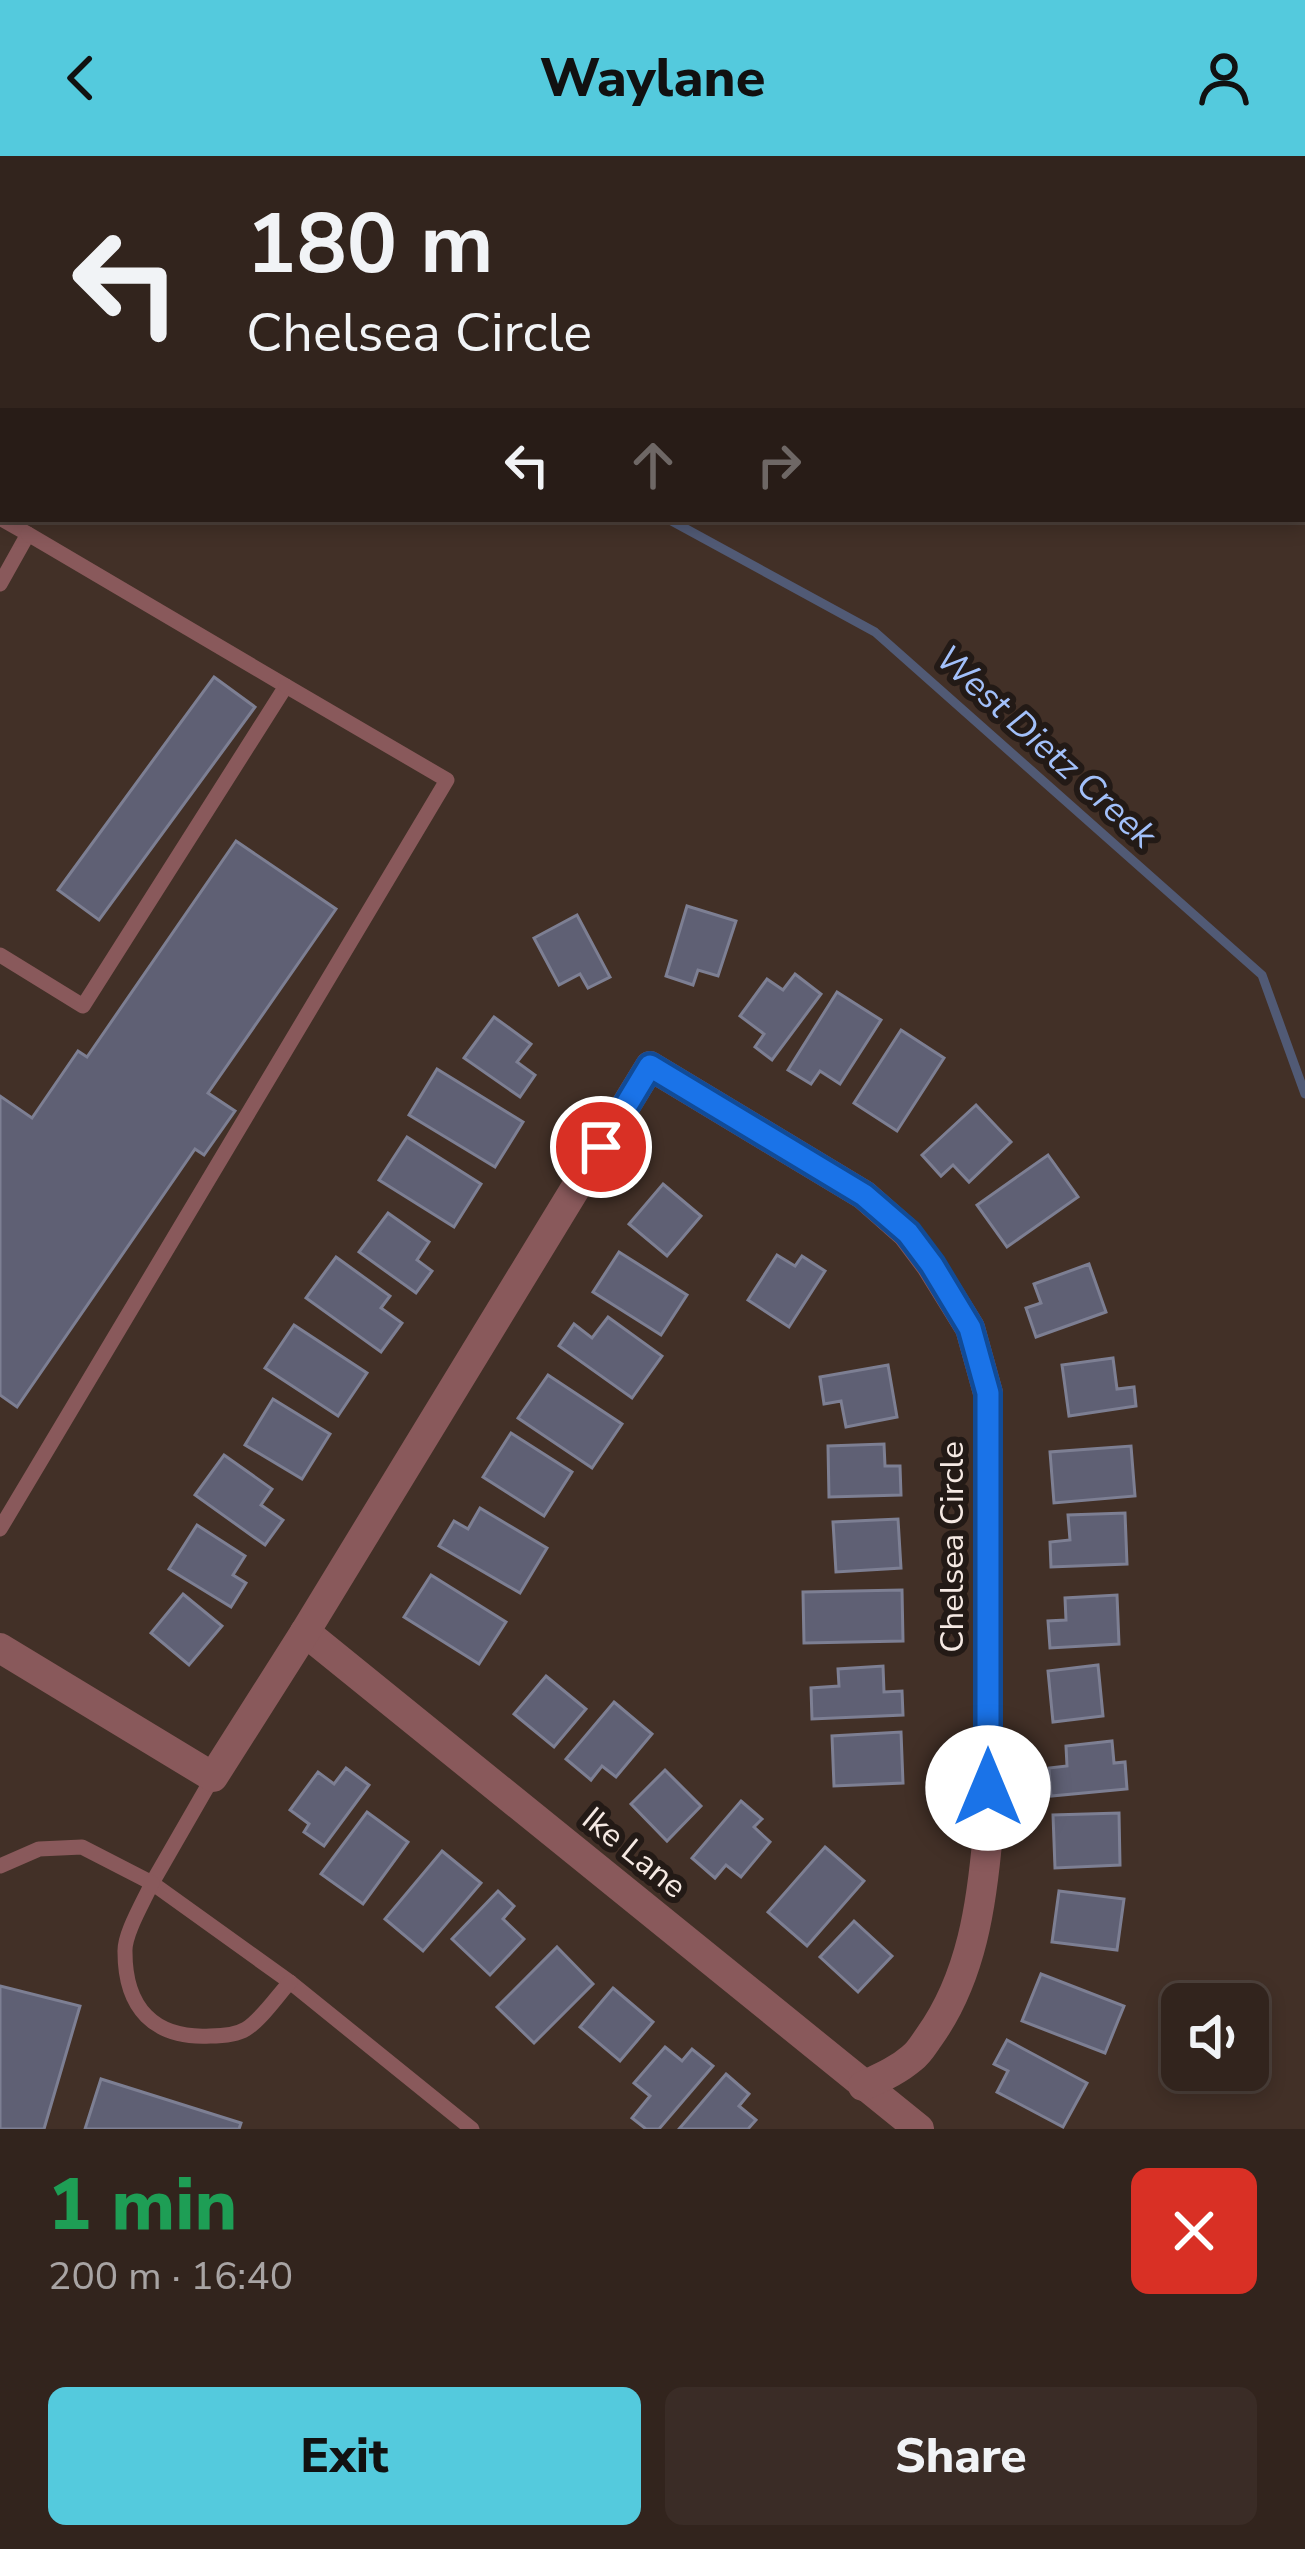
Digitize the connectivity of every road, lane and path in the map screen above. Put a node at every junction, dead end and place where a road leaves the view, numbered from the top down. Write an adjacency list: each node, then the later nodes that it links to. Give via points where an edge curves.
1 (7, 522): 2 (lane)
2 (28, 534): 3 (lane); 4 (lane)
3 (0, 584)
4 (286, 686): 5 (lane, via 83,1006); 6 (lane, via 447,781)
5 (0, 955)
6 (0, 1528)
7 (305, 1632): 9 (street); 13 (street, Ike Lane); 13 (street, Chelsea Circle, via 650,1066 864,1195 932,1265 970,1328 988,1393 988,1832 965,1967 941,2020 916,2056)
8 (0, 1648): 9 (street)
9 (214, 1777): 11 (lane)
10 (0, 1866): 11 (lane, via 39,1850 82,1847)
11 (152, 1883): 12 (lane); 12 (lane, via 124,1947 129,1988 156,2026 177,2035 230,2035 247,2029)
12 (290, 1982): 14 (lane)
13 (863, 2086): 15 (street, Ike Lane)
14 (471, 2129)
15 (919, 2129)

